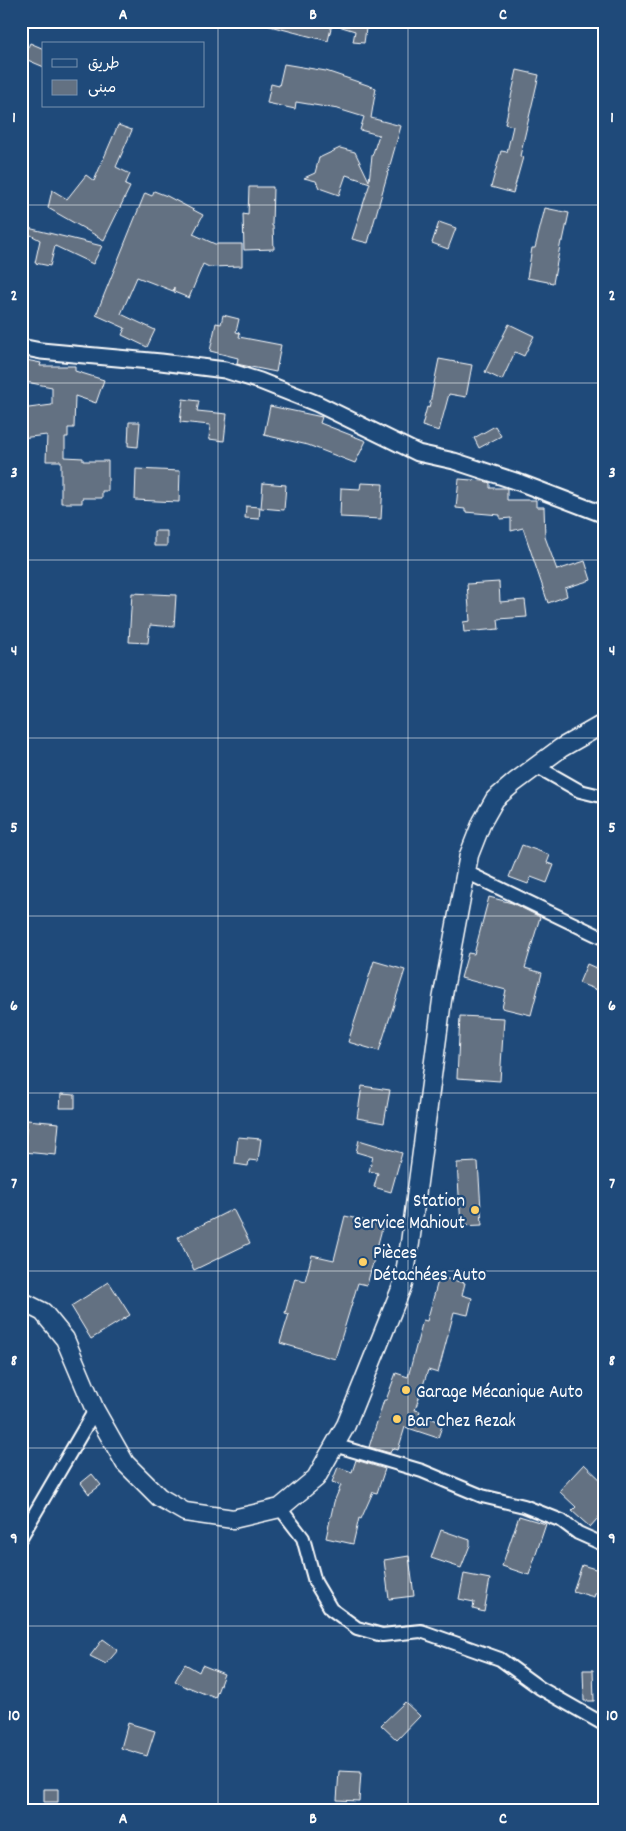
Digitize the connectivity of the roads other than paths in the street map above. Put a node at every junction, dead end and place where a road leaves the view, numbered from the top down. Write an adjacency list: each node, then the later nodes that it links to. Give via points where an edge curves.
1 (21, 347): 2 (street, via 225,370 318,404 418,453 454,460 521,482)
2 (605, 516)
3 (605, 723): 4 (main road)
4 (536, 766): 5 (street, via 580,791); 6 (main road, via 495,799 482,822)
5 (605, 797)
6 (466, 872): 7 (street); 10 (main road, via 442,1000 403,1284 346,1425)
7 (605, 938)
8 (21, 1301): 9 (main road, via 43,1312 65,1339)
9 (95, 1410): 11 (main road, via 126,1463 159,1497 185,1512 233,1519); 12 (street)
10 (334, 1445): 11 (main road, via 316,1478); 13 (street, via 422,1470 482,1496 524,1506 562,1521 578,1533)
11 (280, 1508): 14 (street, via 303,1538 315,1582 331,1609 357,1628 382,1635 420,1631 500,1659 540,1688)
12 (21, 1537)
13 (605, 1545)
14 (605, 1725)

